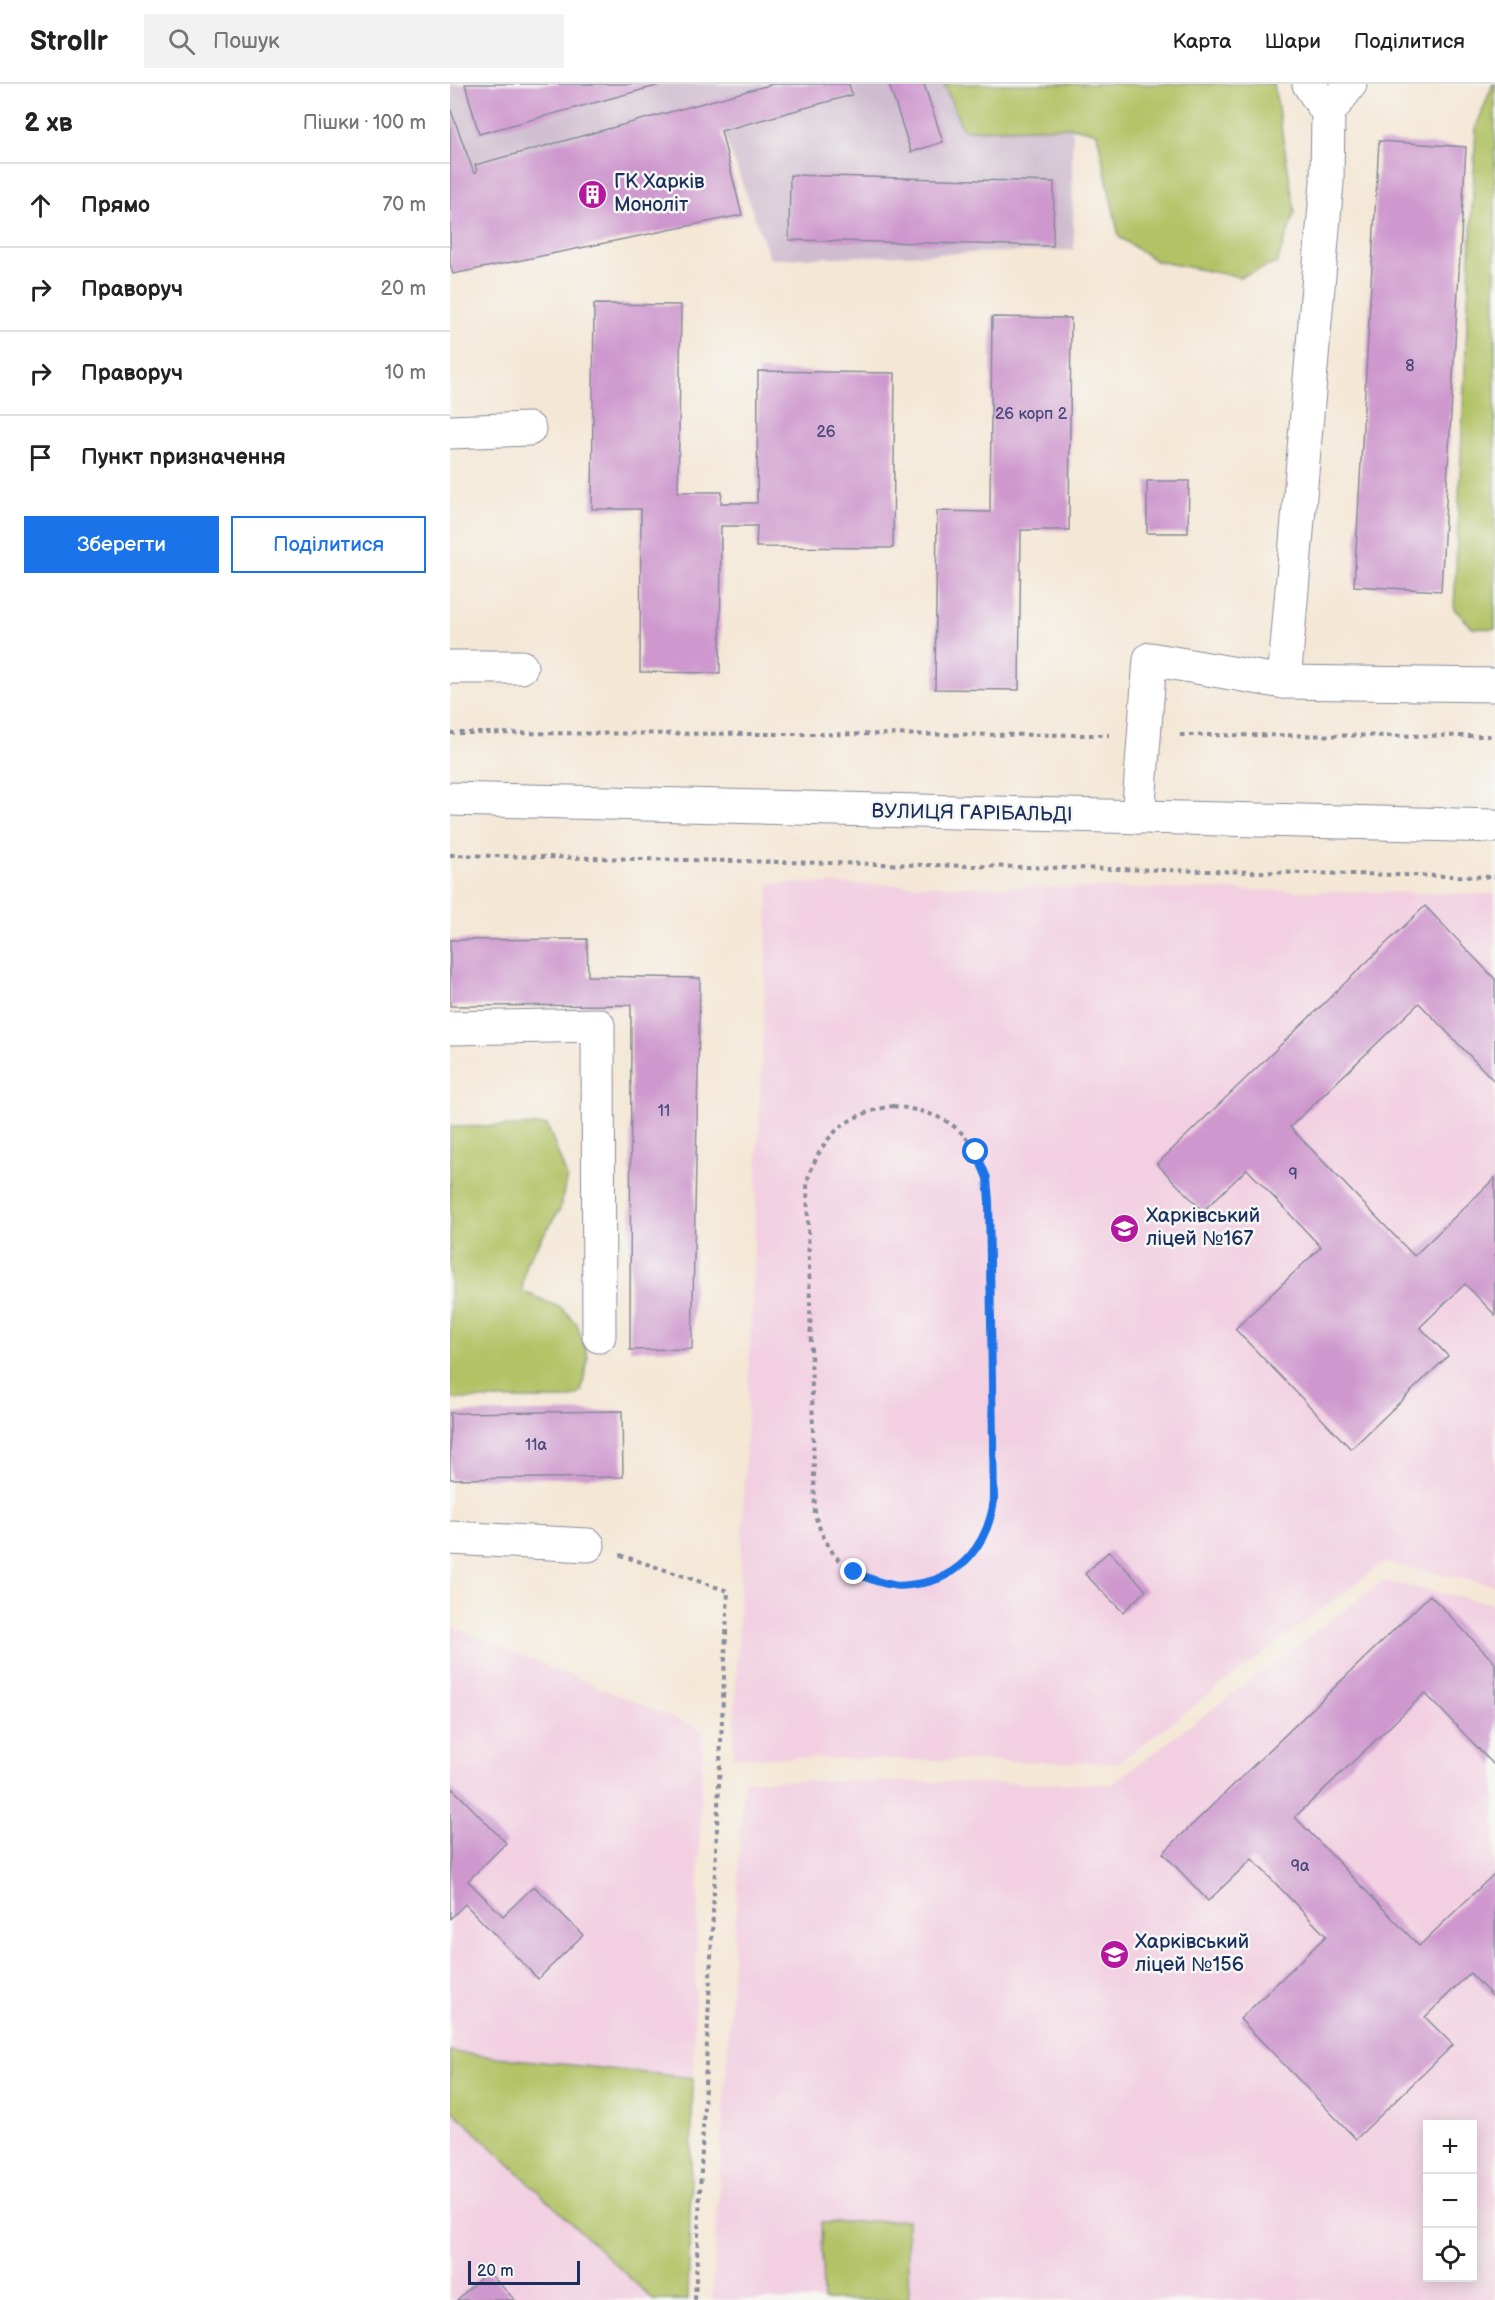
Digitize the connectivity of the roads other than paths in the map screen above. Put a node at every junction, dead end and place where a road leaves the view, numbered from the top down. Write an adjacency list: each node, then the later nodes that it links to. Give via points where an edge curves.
1 (1309, 84): 3 (street)
2 (1350, 84): 3 (street)
3 (1328, 113): 8 (street, via 1326,194)
4 (529, 429): 5 (street)
5 (450, 432)
6 (450, 667): 7 (street)
7 (521, 667)
8 (1284, 682): 9 (street); 11 (street, via 1150,659)
9 (1495, 686)
10 (450, 800): 11 (street, ВУЛИЦЯ ГАРІБАЛЬДІ)
11 (1138, 817): 12 (street, ВУЛИЦЯ ГАРІБАЛЬДІ)
12 (1495, 826)
13 (450, 1028): 14 (street, via 598,1025)
14 (599, 1336)
15 (450, 1538): 16 (street)
16 (588, 1545)

